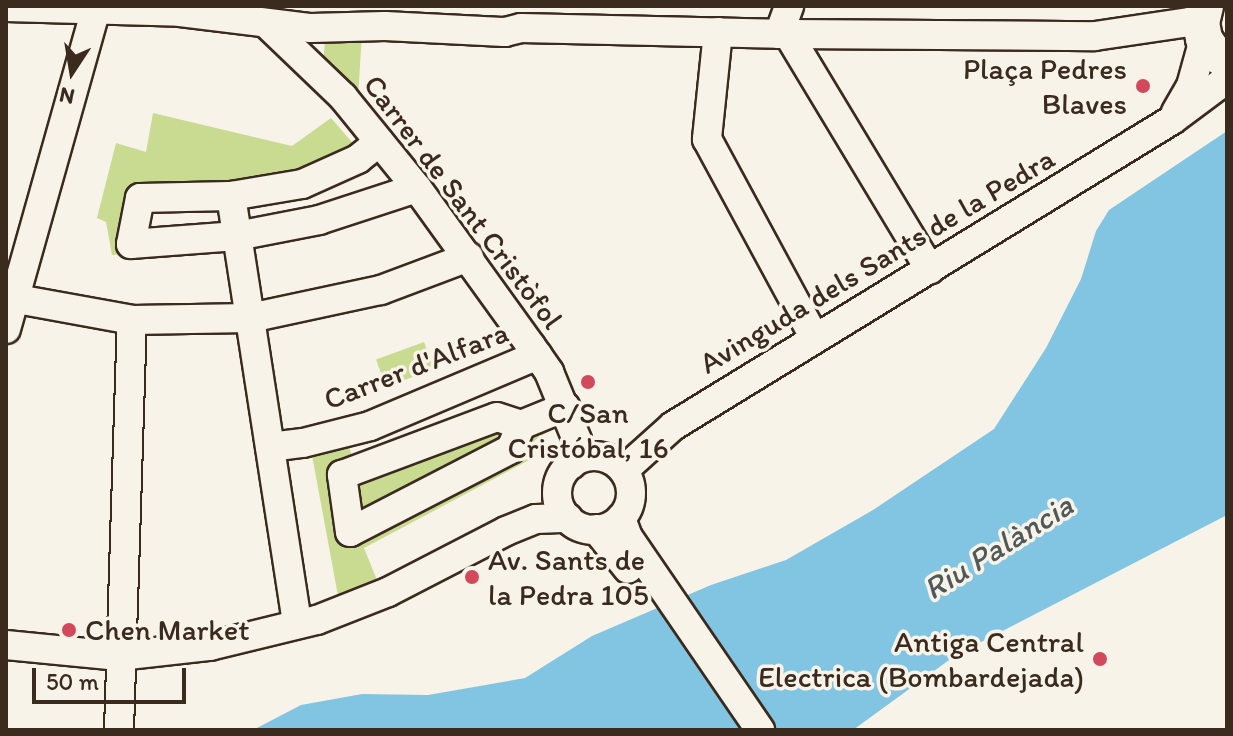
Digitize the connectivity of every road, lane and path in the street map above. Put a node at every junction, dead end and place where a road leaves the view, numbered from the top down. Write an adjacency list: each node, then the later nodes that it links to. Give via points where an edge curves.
1 (97, 6): 4 (street); 5 (street); 20 (street)
2 (789, 6): 11 (street)
3 (6, 7): 4 (street)
4 (63, 8)
5 (239, 13): 9 (street)
6 (315, 17): 7 (street, via 505,32); 9 (street)
7 (527, 17): 10 (street)
8 (1208, 23): 11 (street, via 1095,36); 13 (street, via 1191,86)
9 (267, 24): 14 (street, Carrer de Sant Cristòfol, via 343,97)
10 (718, 32): 11 (street); 24 (street, via 707,139)
11 (783, 34): 19 (street)
12 (1227, 79): 13 (street, Avinguda dels Sants de la Pedra)
13 (1172, 120): 19 (street, Avinguda dels Sants de la Pedra)
14 (379, 142): 15 (street, Carrer de Sant Cristòfol); 16 (street, via 358,159 302,184)
15 (417, 188): 17 (street, via 319,220); 18 (street, Carrer de Sant Cristòfol)
16 (231, 196): 17 (street); 17 (street, via 140,198 131,244)
17 (237, 236): 21 (street)
18 (469, 257): 21 (street, via 381,290); 25 (street, Carrer de Sant Cristòfol)
19 (930, 269): 24 (street, Avinguda dels Sants de la Pedra)
20 (10, 298): 22 (street); 23 (street)
21 (250, 318): 22 (street); 30 (street)
22 (132, 320): 38 (street)
23 (6, 329)
24 (815, 339): 32 (street, Avinguda dels Sants de la Pedra)
25 (534, 350): 26 (street); 27 (street, Carrer de Sant Cristòfol); 30 (street, Carrer d'Alfara, via 370,426 303,443)
26 (445, 382)
27 (565, 407): 29 (street); 31 (street, Carrer de Sant Cristòfol)
28 (368, 417): 30 (street)
29 (521, 425): 29 (street, via 497,417 342,475 350,532 511,449)
30 (269, 442): 36 (street)
31 (569, 463): 32 (street); 33 (street, via 558,497); 34 (street)
32 (614, 464): 35 (street, via 632,495)
33 (568, 518): 34 (street); 35 (street, via 586,529)
34 (536, 519): 36 (street, via 470,547 388,592)
35 (608, 524): 40 (street, via 614,547); 41 (street, via 628,537)
36 (297, 624): 38 (street, via 210,646)
37 (6, 645): 38 (street)
38 (119, 656): 39 (street)
39 (119, 730)
40 (737, 730)
41 (760, 730)

